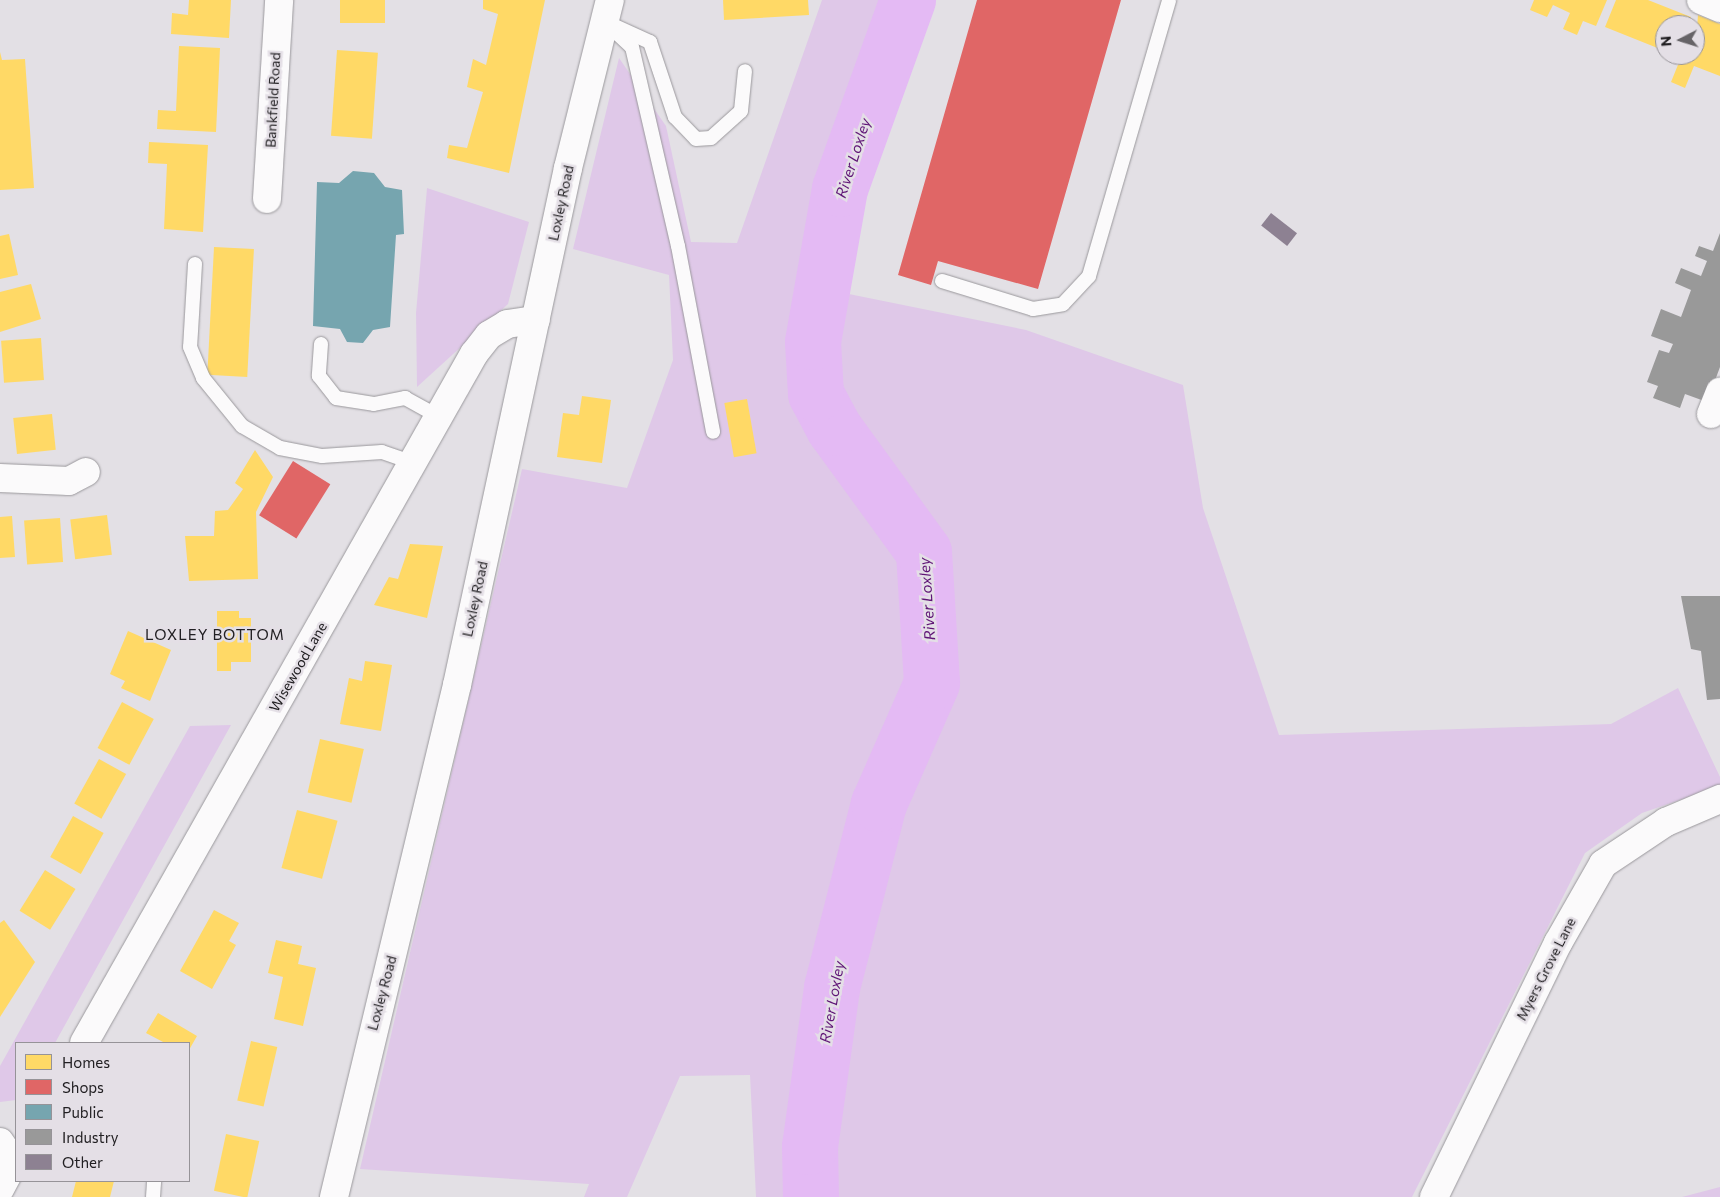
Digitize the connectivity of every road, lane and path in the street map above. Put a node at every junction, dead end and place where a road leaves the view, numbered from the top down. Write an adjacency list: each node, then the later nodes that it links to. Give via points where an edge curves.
1 (279, 0): 7 (street, Bankfield Road)
2 (1169, 0): 9 (lane, via 1089,276 1063,304 1033,309)
3 (1701, 0): 4 (street)
4 (1720, 8)
5 (608, 12): 6 (lane, via 650,42 675,117 696,139 711,138 741,110); 10 (street, Loxley Road, via 568,168); 13 (lane, via 632,47 678,246)
6 (745, 71)
7 (267, 199)
8 (195, 264): 14 (lane, via 190,347 202,378 242,426 280,448 322,456 382,452)
9 (942, 281)
10 (536, 320): 12 (street, Wisewood Lane, via 507,324 489,335); 23 (street, Loxley Road, via 457,685)
11 (321, 344): 12 (lane, via 319,376 336,398 374,404 404,398)
12 (439, 417): 14 (street, Wisewood Lane)
13 (713, 432)
14 (414, 463): 18 (street, Wisewood Lane)
15 (86, 472): 16 (street, via 69,480)
16 (0, 478)
17 (1720, 799): 24 (street, Myers Grove Lane, via 1666,822 1603,864 1558,943)
18 (85, 1042)
19 (10, 1155): 21 (street)
20 (154, 1182): 22 (lane)
21 (0, 1189)
22 (153, 1197)
23 (334, 1197)
24 (1434, 1197)

